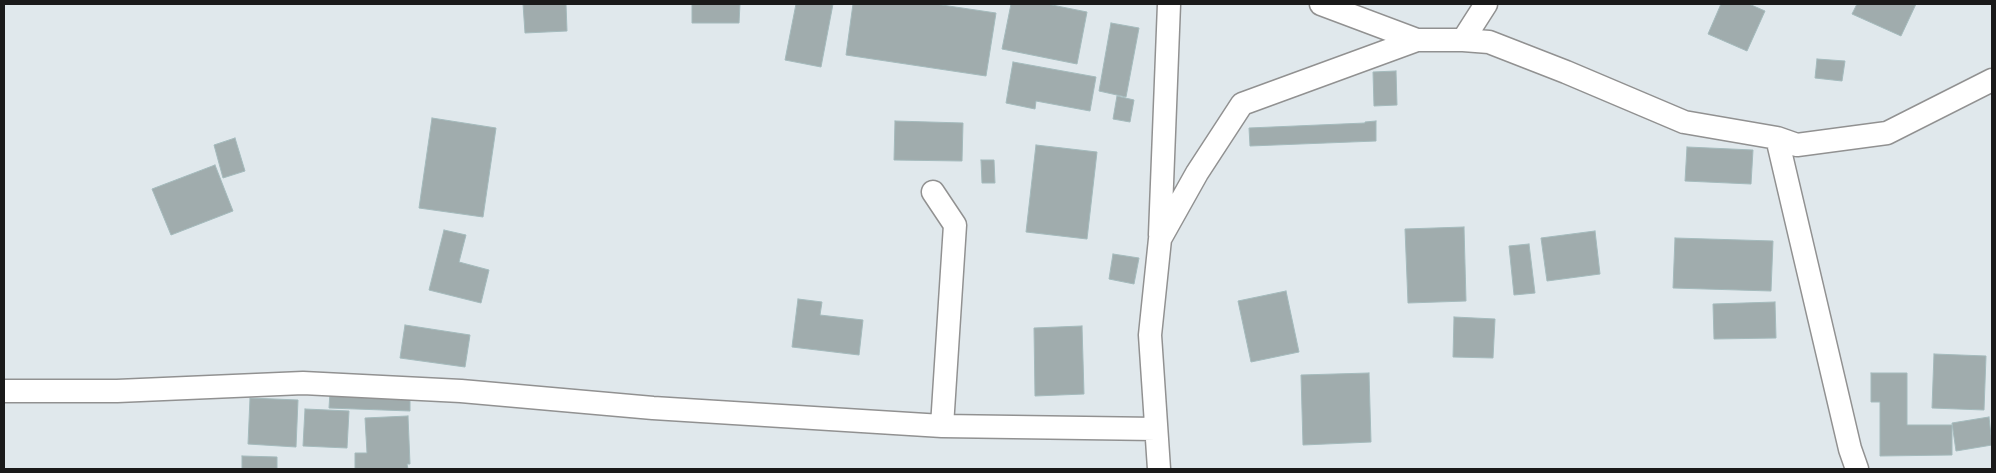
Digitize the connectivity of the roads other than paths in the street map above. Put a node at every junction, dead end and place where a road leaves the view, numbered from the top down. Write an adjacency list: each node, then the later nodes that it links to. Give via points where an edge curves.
1 (1169, 4): 9 (street)
2 (1321, 4): 4 (street)
3 (1486, 4): 5 (street)
4 (1417, 40): 5 (street); 9 (street, via 1242,104 1197,173)
5 (1463, 40): 7 (street, via 1489,42 1684,122)
6 (1992, 80): 7 (street, via 1887,133 1797,145)
7 (1777, 138): 14 (street)
8 (934, 192): 11 (street, via 955,225)
9 (1160, 239): 12 (street, via 1150,335)
10 (4, 390): 11 (street, via 117,392 303,383)
11 (942, 426): 12 (street)
12 (1156, 428): 13 (street)
13 (1159, 469)
14 (1857, 469)

